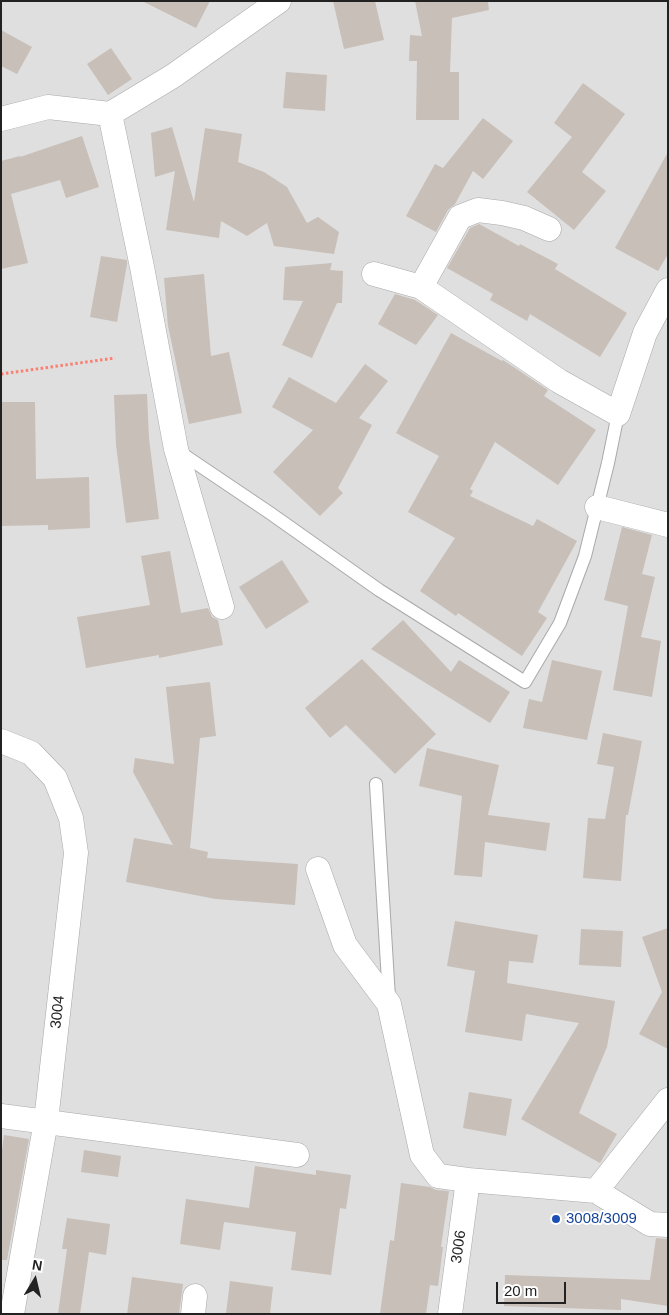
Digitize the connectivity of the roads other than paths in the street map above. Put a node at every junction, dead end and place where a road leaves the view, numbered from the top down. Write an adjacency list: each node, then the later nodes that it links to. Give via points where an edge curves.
1 (263, 5): 2 (street, via 173,76)
2 (110, 114): 3 (street, via 48,107); 9 (street)
3 (1, 119)
4 (549, 229): 6 (street, via 502,213 478,210 460,216)
5 (374, 274): 6 (street)
6 (421, 287): 8 (street, via 559,381)
7 (668, 290): 8 (street, via 644,333)
8 (618, 414): 10 (lane)
9 (176, 449): 10 (lane, via 380,590 525,682 560,623 584,556); 12 (street)
10 (597, 506): 11 (street)
11 (668, 525)
12 (222, 606)
13 (1, 741): 19 (street, 3004, via 31,753 55,778 71,818 76,853)
14 (376, 784): 16 (lane)
15 (318, 869): 16 (street, via 344,945)
16 (389, 1004): 21 (street, via 422,1155 438,1176)
17 (668, 1100): 22 (street)
18 (1, 1116): 19 (street)
19 (46, 1122): 20 (street); 24 (street, 3004)
20 (297, 1155)
21 (468, 1180): 22 (street); 25 (street, 3006)
22 (596, 1191): 23 (street, via 650,1224)
23 (668, 1225)
24 (12, 1314)
25 (450, 1314)

